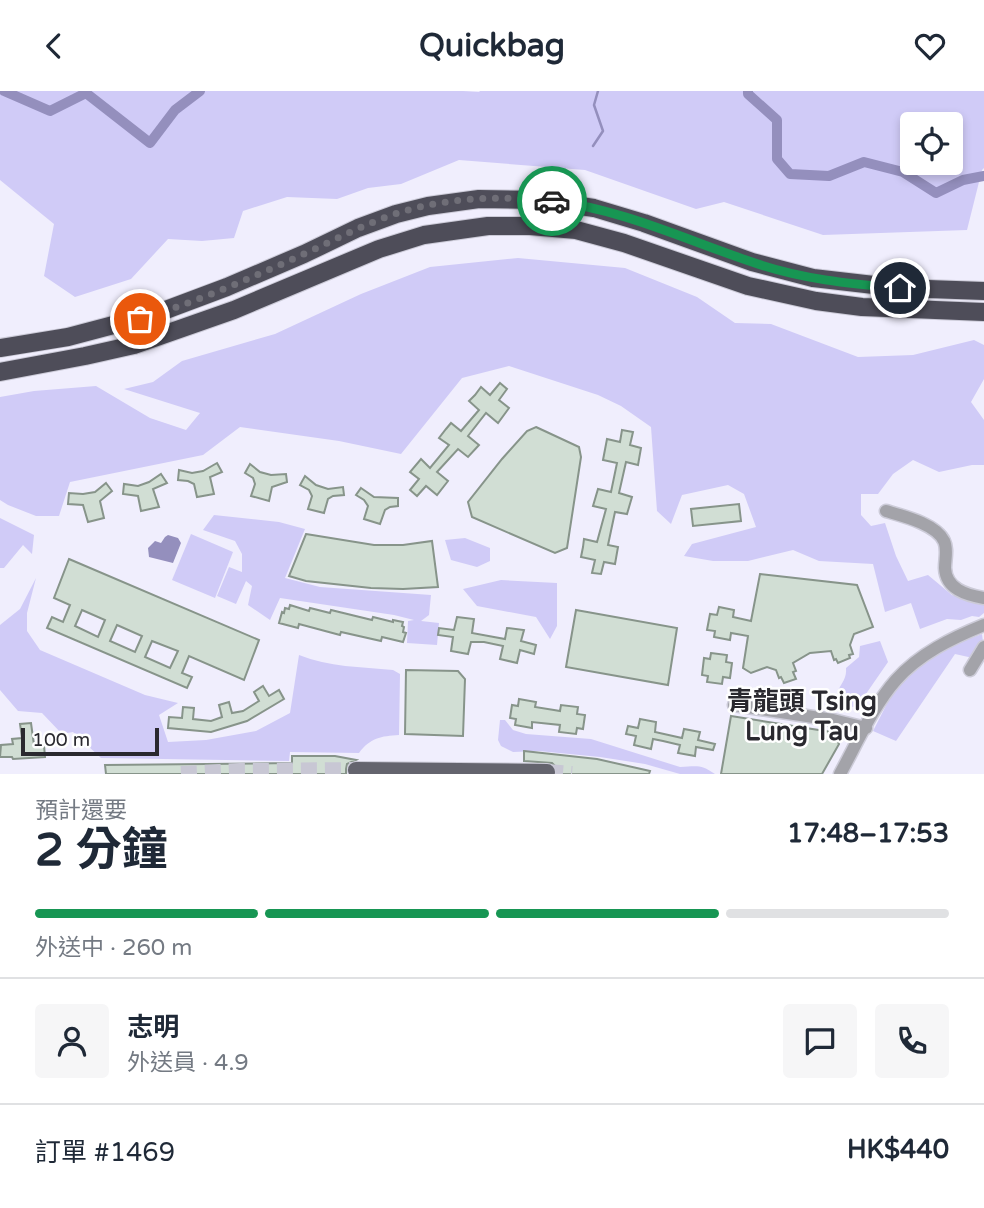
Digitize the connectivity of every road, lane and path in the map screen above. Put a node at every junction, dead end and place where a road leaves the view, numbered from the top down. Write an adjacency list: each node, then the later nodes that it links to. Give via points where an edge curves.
1 (984, 291): 3 (highway, via 813,278 594,208 479,198 396,214 163,312 68,337)
2 (984, 312): 4 (highway, via 816,301 748,286 576,230 488,226 424,235 379,249 234,310 134,345)
3 (0, 348)
4 (0, 372)
5 (886, 511): 6 (street, via 934,530 943,540 950,585)
6 (984, 598)
7 (984, 626): 11 (street, via 911,665 884,695)
8 (984, 647): 9 (street)
9 (970, 670)
10 (734, 705): 11 (street)
11 (866, 728): 15 (street)
12 (356, 770): 14 (main road)
13 (547, 772): 14 (main road)
14 (474, 773)
15 (840, 774)

